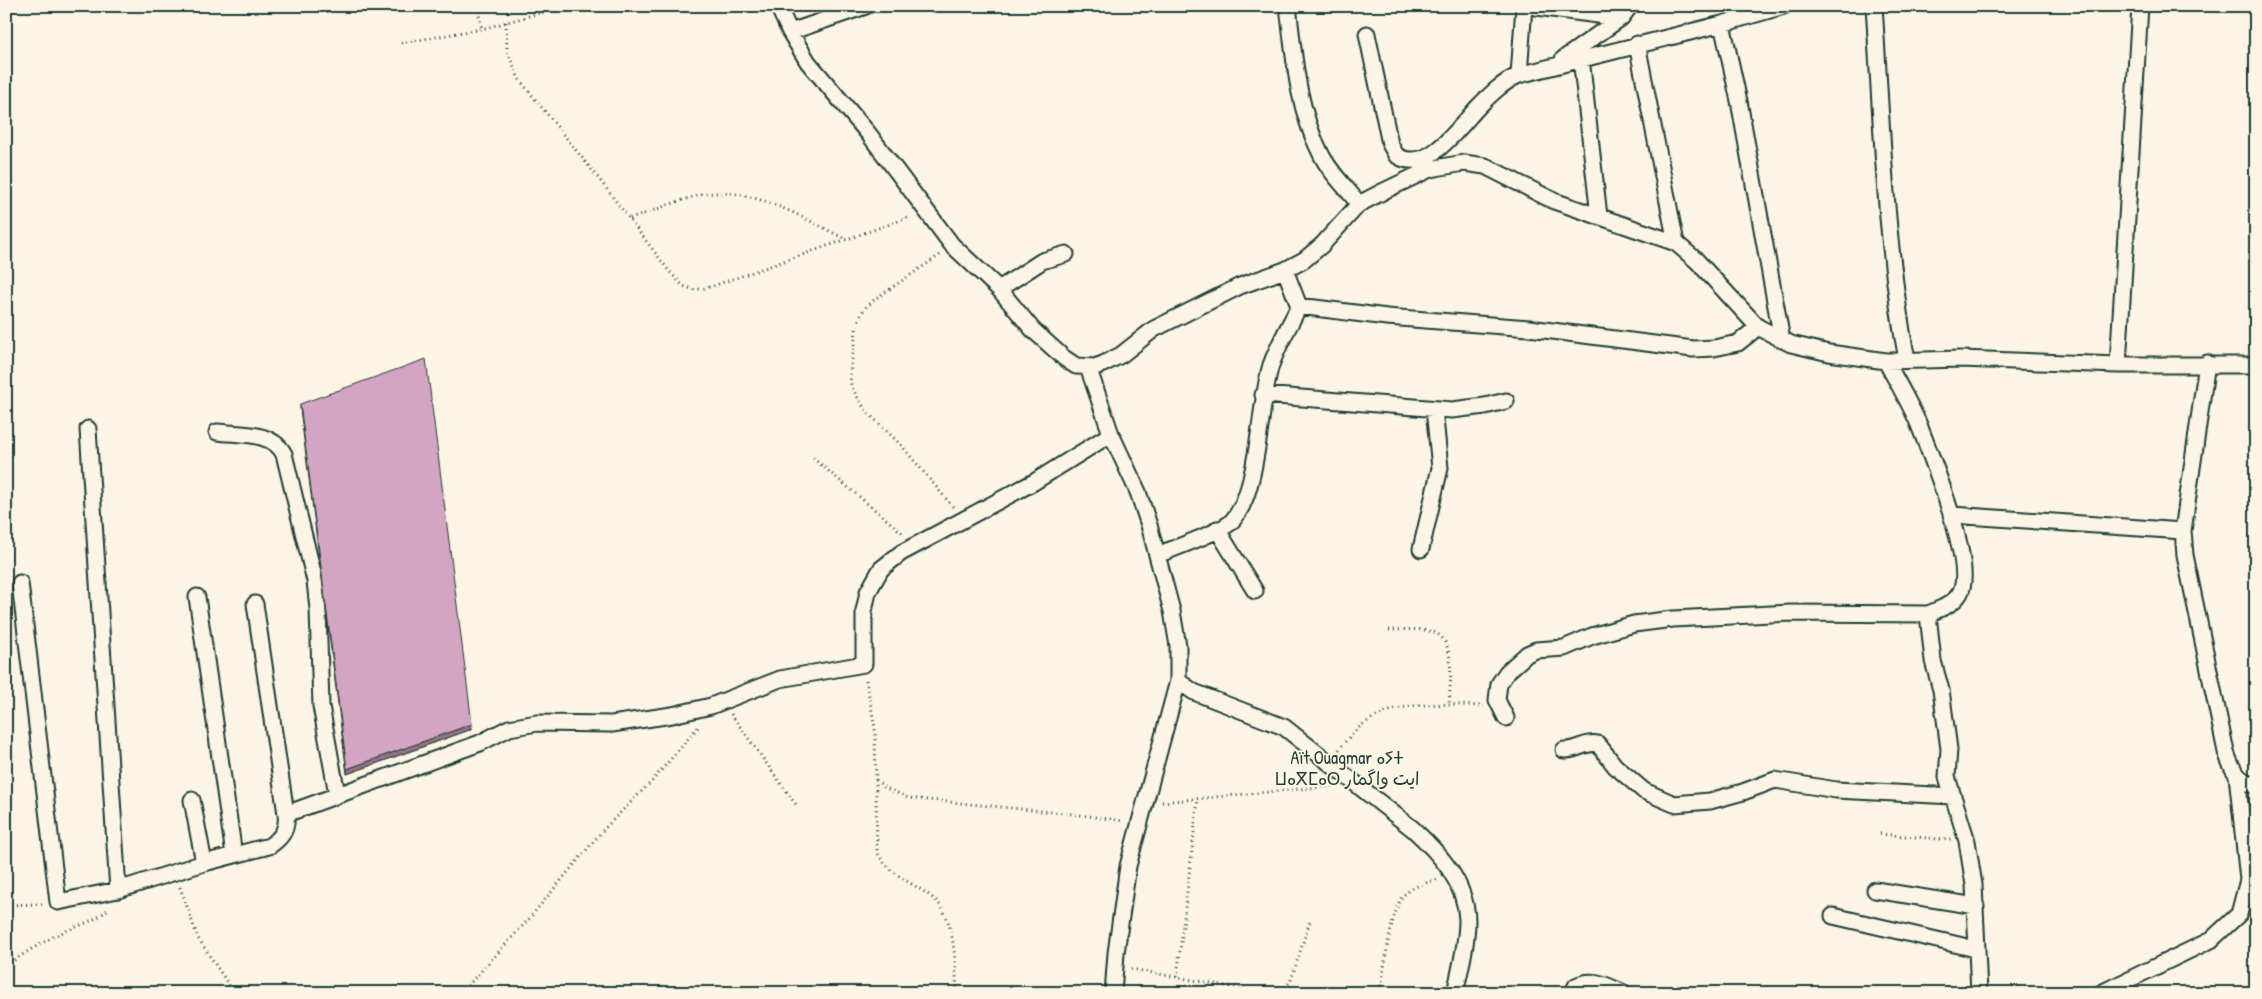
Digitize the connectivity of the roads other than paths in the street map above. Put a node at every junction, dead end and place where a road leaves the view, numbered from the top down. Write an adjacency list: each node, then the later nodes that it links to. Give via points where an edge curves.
1 (778, 6): 11 (street)
2 (866, 6): 11 (street)
3 (1288, 6): 17 (street, via 1298,81 1311,130 1320,153)
4 (1524, 6): 16 (street)
5 (1529, 6): 9 (street)
6 (1784, 6): 10 (street)
7 (1874, 6): 26 (street, via 1890,234)
8 (2140, 6): 30 (street)
9 (1625, 12): 15 (street)
10 (1722, 24): 13 (street); 25 (street)
11 (790, 32): 22 (street, via 808,62 868,133 925,211 952,244)
12 (1367, 34): 16 (street, via 1390,144 1396,155 1404,160 1422,158 1448,142 1495,91)
13 (1638, 44): 14 (street); 19 (street)
14 (1581, 58): 15 (street); 18 (street)
15 (1552, 67): 16 (street)
16 (1519, 75)
17 (1359, 204): 18 (street, via 1430,168 1464,163 1485,166 1554,201); 21 (street, via 1322,245)
18 (1599, 216): 19 (street)
19 (1676, 243): 24 (street)
20 (1066, 254): 22 (street, via 1042,261)
21 (1285, 270): 23 (street); 31 (street, via 1240,286 1154,329 1111,360)
22 (999, 289): 31 (street, via 1033,330 1064,358 1076,366)
23 (1299, 306): 24 (street, via 1387,317 1528,328 1693,349 1738,343); 32 (street, via 1271,364)
24 (1758, 327): 25 (street)
25 (1782, 340): 27 (street, via 1829,353)
26 (1907, 360): 27 (street); 30 (street)
27 (1886, 361): 38 (street, via 1919,425)
28 (2207, 363): 29 (street); 30 (street); 40 (street)
29 (2256, 364)
30 (2118, 365)
31 (1088, 367): 37 (street)
32 (1263, 395): 34 (street); 39 (street, via 1246,496 1229,524)
33 (1506, 401): 34 (street, via 1466,409)
34 (1434, 409): 41 (street, via 1440,468)
35 (88, 429): 59 (street)
36 (217, 432): 53 (street, via 266,438 275,442 284,454 315,581 321,706)
37 (1111, 434): 42 (street, via 1138,492); 53 (street, via 1034,482 901,553 881,569 868,592 864,611 864,664 780,679 716,704 639,721 537,723 509,728 480,742)
38 (1952, 516): 40 (street); 47 (street, via 1959,540 1963,584 1949,605)
39 (1218, 529): 42 (street); 44 (street)
40 (2182, 531): 51 (street, via 2219,726)
41 (1421, 549)
42 (1157, 555): 48 (street, via 1174,620)
43 (20, 583): 59 (street, via 58,902)
44 (1255, 591)
45 (197, 598): 57 (street)
46 (255, 604): 56 (street)
47 (1928, 614): 49 (street, via 1791,613 1673,618 1634,624 1564,648 1536,650 1527,654 1499,684 1497,693); 54 (street, via 1949,749 1947,778)
48 (1178, 681): 64 (street, via 1128,866); 65 (street, via 1194,692 1284,727 1413,829 1443,859 1462,894 1467,920)
49 (1503, 712)
50 (1564, 750): 54 (street, via 1573,751 1591,743 1598,744 1615,766 1644,791 1674,804 1710,801 1775,780 1836,790)
51 (2237, 775): 52 (street); 69 (street, via 2248,880 2238,914 2211,940)
52 (2256, 785)
53 (336, 794): 56 (street)
54 (1953, 796): 61 (street, via 1967,841)
55 (192, 800): 58 (street)
56 (286, 814): 57 (street, via 286,829 277,841)
57 (234, 855): 58 (street)
58 (204, 863): 59 (street)
59 (118, 890)
60 (1875, 890): 61 (street)
61 (1976, 906): 63 (street)
62 (1833, 916): 63 (street)
63 (1976, 949): 68 (street)
64 (1113, 993)
65 (1455, 993)
66 (1573, 993): 67 (street, via 1576,986 1587,981)
67 (1624, 993)
68 (1979, 993)
69 (2101, 993)

